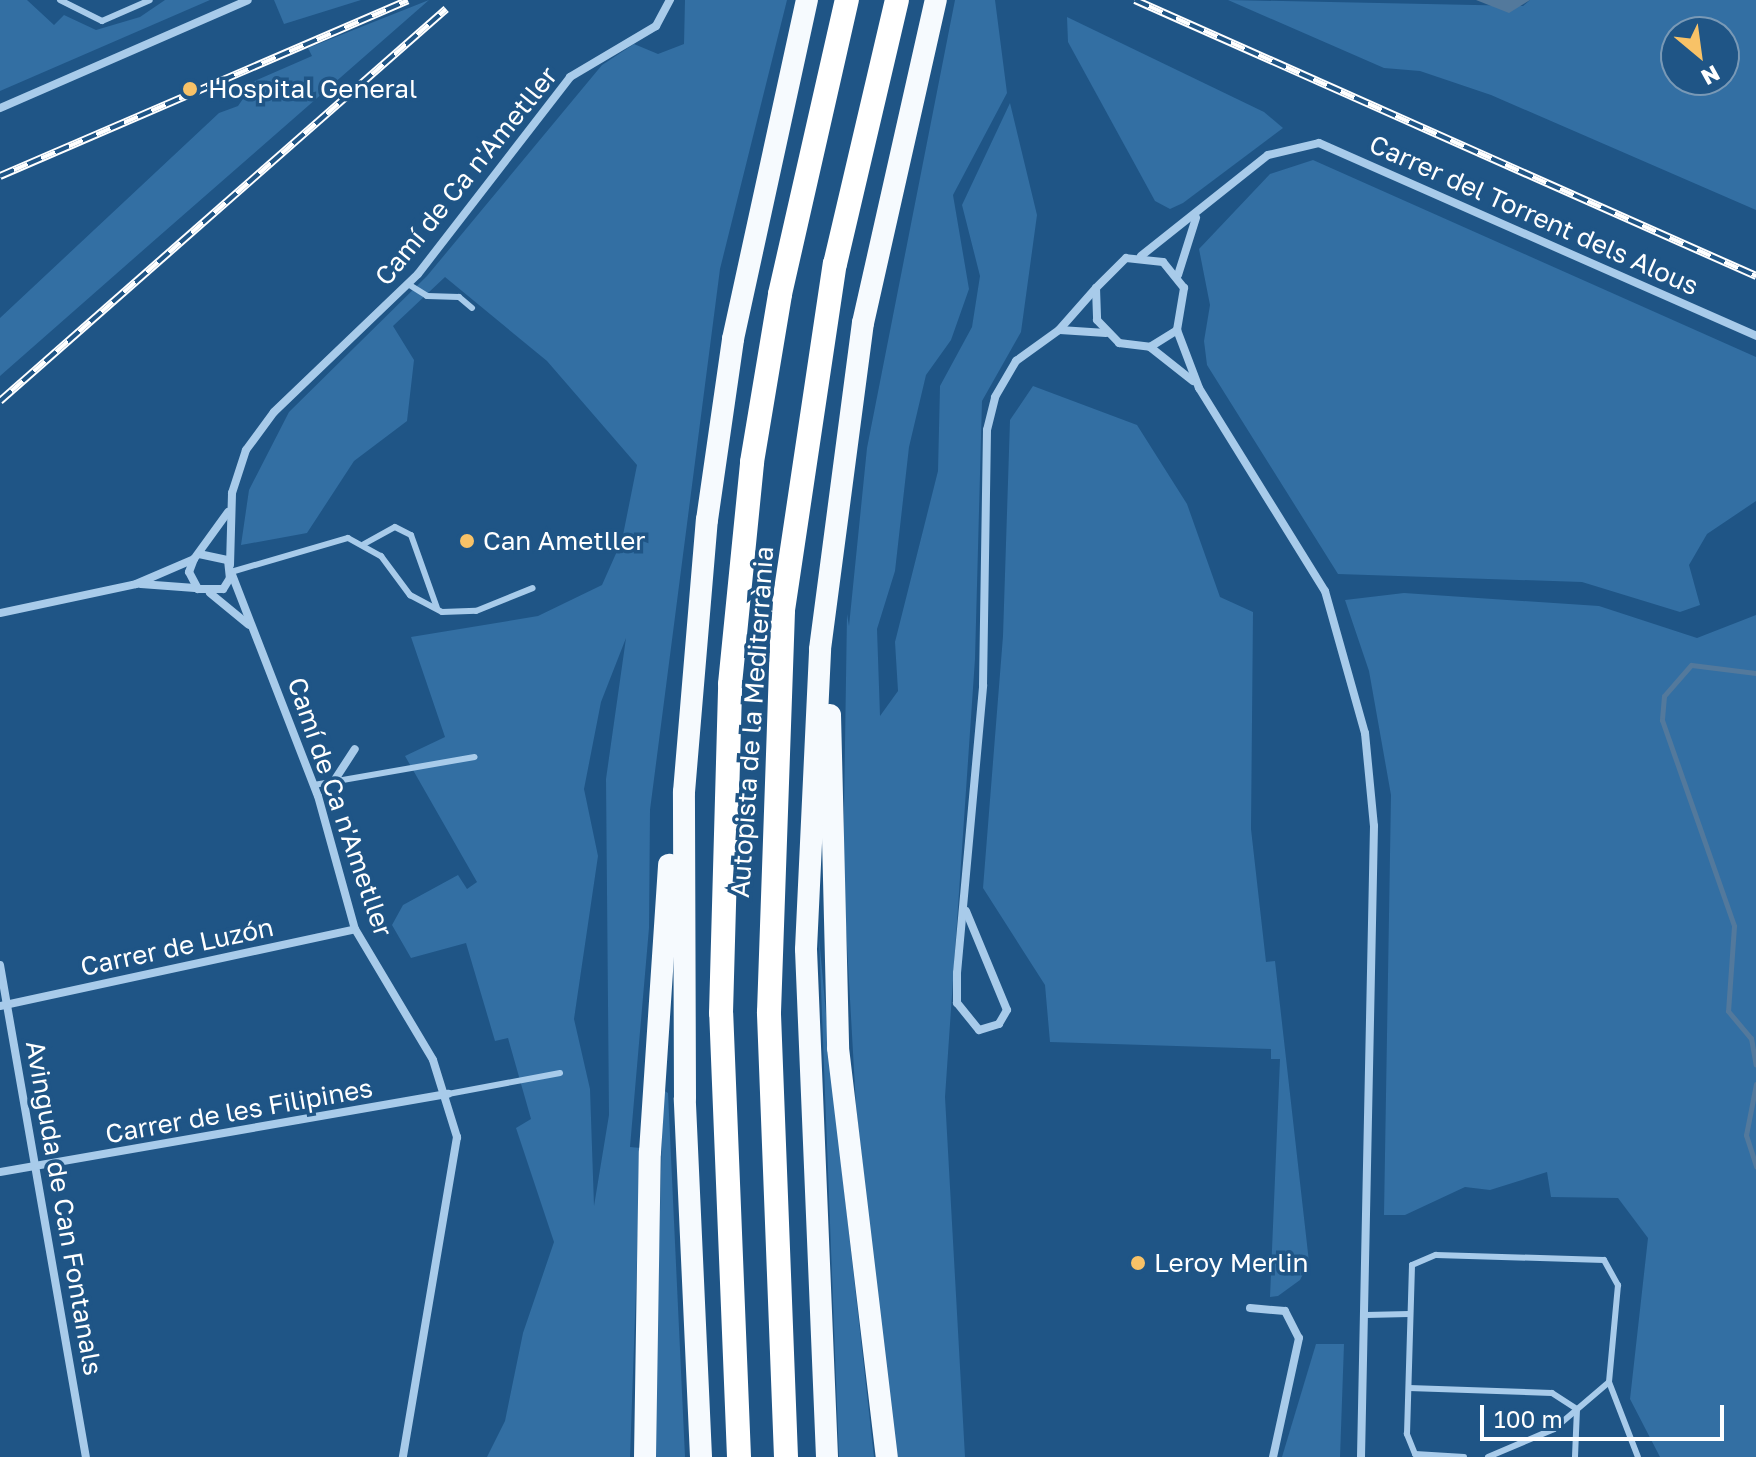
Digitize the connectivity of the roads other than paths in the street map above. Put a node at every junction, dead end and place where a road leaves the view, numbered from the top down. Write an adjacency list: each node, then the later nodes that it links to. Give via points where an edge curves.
1 (60, 0): 2 (lane, via 102,21)
2 (150, 0)
3 (248, 0): 9 (street)
4 (670, 0): 13 (street, Camí de Ca n'Ametller, via 656,26 570,77)
5 (807, 0): 34 (highway, via 733,339)
6 (847, 0): 57 (highway, Autopista de la Mediterrània, via 777,310 752,462 730,684 721,1013)
7 (897, 0): 58 (highway, Autopista de la Mediterrània, via 819,349 781,638 768,984)
8 (936, 0): 25 (highway, via 863,323)
9 (0, 108)
10 (1198, 214): 11 (street); 12 (street); 19 (street, Carrer del Torrent dels Alous, via 1256,164 1293,144 1332,147)
11 (1141, 256): 12 (street); 14 (street, via 1114,264)
12 (1178, 275): 17 (street, via 1186,302)
13 (408, 284): 15 (lane, via 427,296 459,297); 22 (street, Camí de Ca n'Ametller, via 274,412 246,450)
14 (1096, 288): 16 (street); 18 (street, via 1097,320)
15 (472, 308)
16 (1059, 330): 18 (street); 39 (street, via 1016,361 995,397 987,430 983,685)
17 (1177, 330): 20 (street); 21 (street)
18 (1106, 333): 20 (street)
19 (1756, 336)
20 (1150, 347): 21 (street)
21 (1199, 388): 49 (street, via 1325,591 1365,733 1374,826)
22 (228, 511): 24 (street, Camí de Ca n'Ametller); 26 (street, Camí de Ca n'Ametller)
23 (364, 544): 26 (lane, via 330,540); 31 (lane, via 410,595); 31 (lane, via 395,527 411,535 428,595)
24 (196, 557): 26 (street, via 217,552); 27 (street); 29 (street, via 189,572)
25 (829, 562): 59 (highway, via 806,949); 60 (highway, via 831,942)
26 (231, 568): 30 (street, via 223,589); 33 (street, Camí de Ca n'Ametller)
27 (136, 584): 29 (street); 32 (street)
28 (533, 588): 31 (lane, via 476,611)
29 (198, 589): 30 (street)
30 (210, 593): 33 (street, Camí de Ca n'Ametller)
31 (442, 612)
32 (0, 613)
33 (252, 628): 38 (street, Camí de Ca n'Ametller)
34 (695, 653): 55 (highway, via 673,814 653,1104); 56 (highway, via 684,792 683,996)
35 (355, 749): 37 (street)
36 (475, 757): 37 (lane)
37 (334, 781): 38 (lane)
38 (314, 785): 40 (street, Camí de Ca n'Ametller)
39 (966, 911): 39 (street, via 957,1003 979,1030 999,1024 1007,1010 1003,985)
40 (355, 929): 42 (street, Carrer de Luzón); 44 (street, Camí de Ca n'Ametller)
41 (0, 965): 42 (street, Avinguda de Can Fontanals)
42 (4, 1005): 45 (street, Avinguda de Can Fontanals)
43 (560, 1073): 44 (lane)
44 (448, 1094): 45 (street, Carrer de les Filipines); 54 (street, Camí de Ca n'Ametller, via 457,1137)
45 (37, 1167): 46 (street, Carrer de les Filipines); 53 (street, Avinguda de Can Fontanals)
46 (0, 1172)
47 (1250, 1308): 61 (street, via 1285,1311 1299,1338)
48 (1409, 1314): 49 (lane); 50 (lane, via 1412,1265 1436,1255 1604,1260 1618,1285); 51 (lane)
49 (1366, 1315): 62 (street)
50 (1609, 1382): 52 (lane); 66 (lane)
51 (1409, 1388): 52 (lane, via 1552,1393); 63 (lane, via 1407,1434 1415,1454)
52 (1577, 1409): 64 (lane, via 1554,1429); 65 (lane)
53 (86, 1457)
54 (403, 1457)
55 (645, 1457)
56 (701, 1457)
57 (739, 1457)
58 (786, 1457)
59 (827, 1457)
60 (887, 1457)
61 (1273, 1457)
62 (1361, 1457)
63 (1464, 1457)
64 (1488, 1457)
65 (1575, 1457)
66 (1638, 1457)

